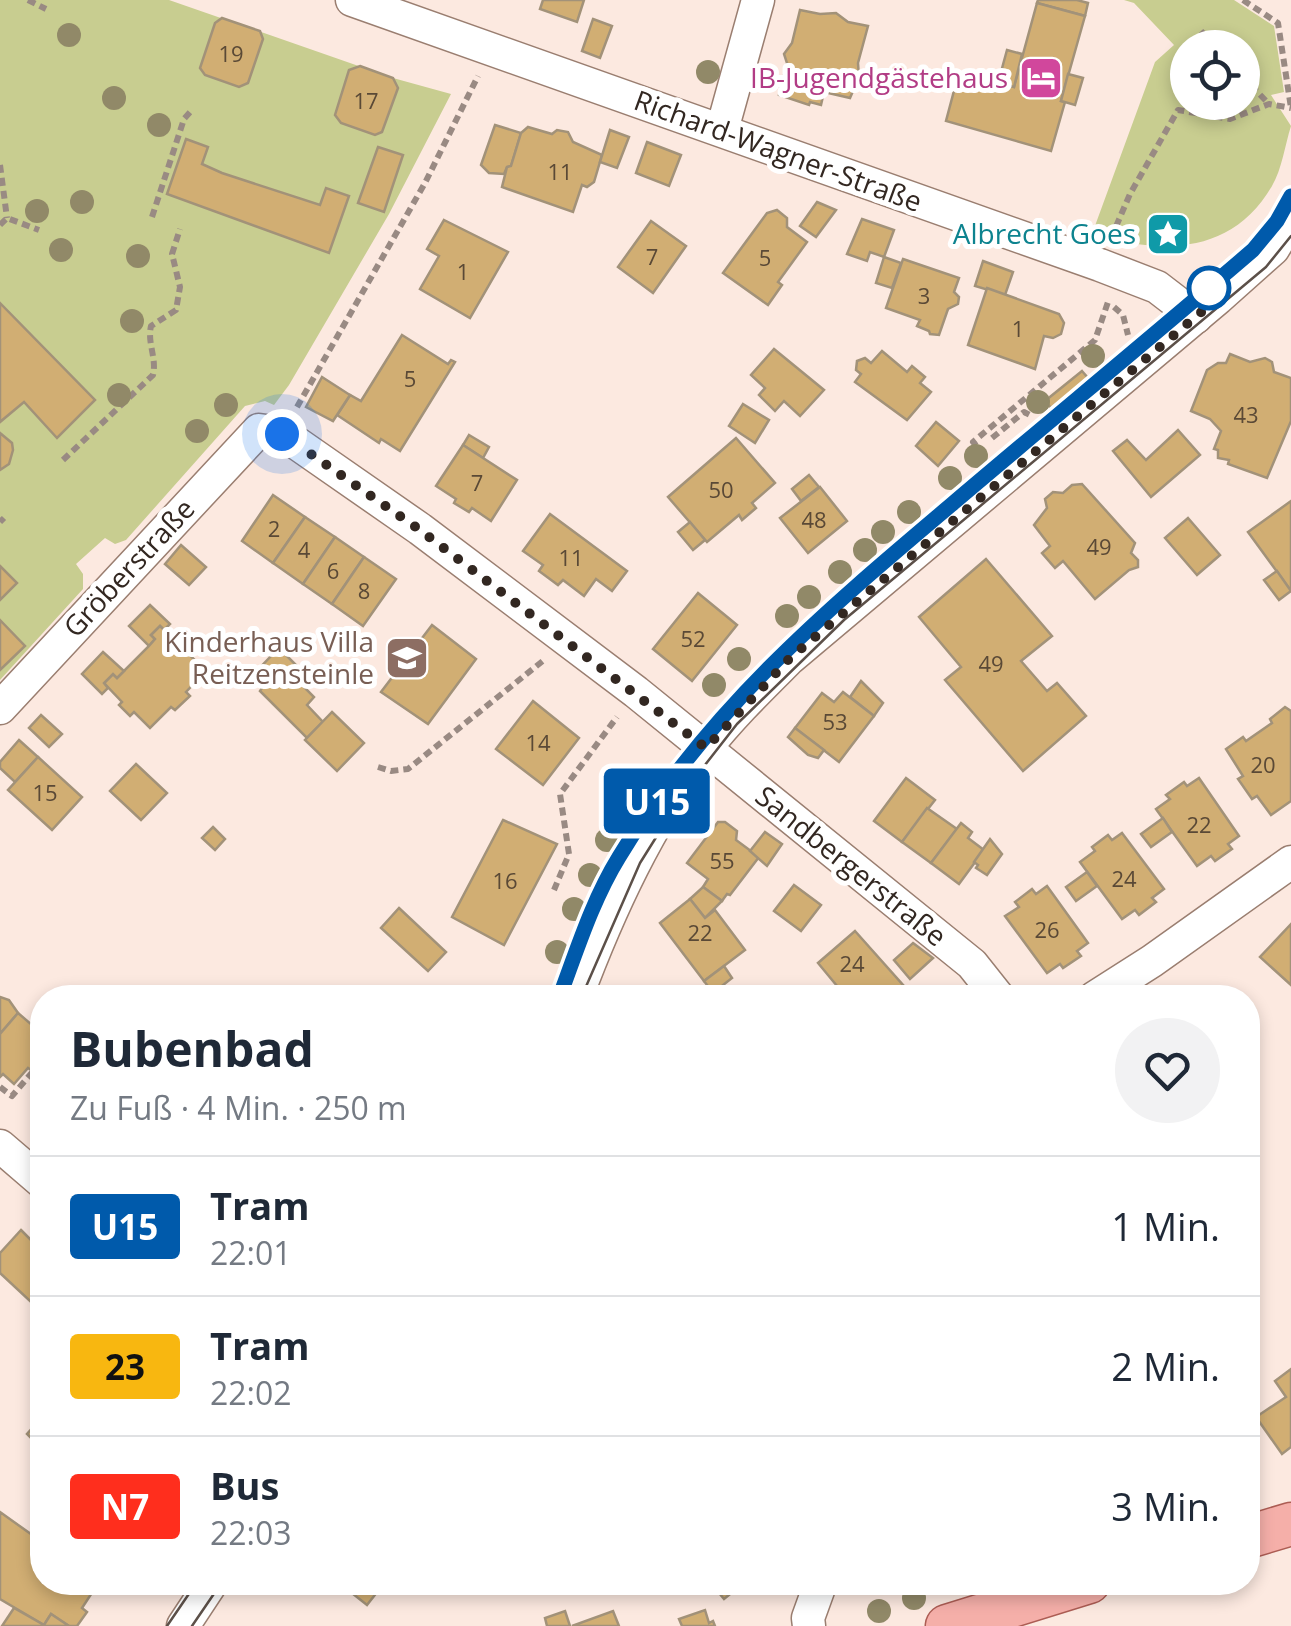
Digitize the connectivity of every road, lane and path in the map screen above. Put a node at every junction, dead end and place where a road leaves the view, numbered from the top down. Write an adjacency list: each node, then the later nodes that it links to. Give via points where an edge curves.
1 (28, 0): 5 (path)
2 (352, 0): 6 (street, Richard-Wagner-Straße)
3 (758, 0): 11 (street)
4 (1243, 0): 9 (path, via 1278,23)
5 (46, 9)
6 (491, 48): 11 (street, Richard-Wagner-Straße); 24 (path, via 425,184)
7 (1260, 95): 8 (path)
8 (1269, 104): 9 (path); 20 (path, via 1230,119 1178,110 1130,194)
9 (1291, 108)
10 (192, 110): 13 (path)
11 (722, 130): 20 (street, Richard-Wagner-Straße)
12 (0, 166): 14 (path)
13 (152, 217)
14 (7, 218): 16 (path); 18 (path)
15 (1291, 220): 19 (street)
16 (0, 225)
17 (180, 229): 29 (path, via 172,254 180,287 176,310 150,326 153,375)
18 (39, 230)
19 (1282, 257): 22 (street)
20 (1100, 265): 22 (street, Richard-Wagner-Straße, via 1157,287); 27 (path, via 1108,303 1095,340)
21 (1124, 315): 23 (path)
22 (1196, 318): 33 (street, via 790,658)
23 (1126, 330)
24 (314, 378)
25 (1024, 412): 27 (path)
26 (259, 430): 31 (street, Sandbergerstraße, via 282,434 344,476); 32 (street, Gröberstraße)
27 (992, 438): 28 (path)
28 (973, 442)
29 (63, 460)
30 (526, 674): 34 (path, via 408,769)
31 (636, 692): 33 (street, Sandbergerstraße); 36 (path, via 560,794 570,854)
32 (0, 708)
33 (706, 748): 37 (street, via 633,864); 38 (street, Sandbergerstraße, via 972,964)
34 (378, 767)
35 (1291, 862): 39 (street)
36 (554, 890)
37 (581, 985)
38 (989, 985)
39 (1114, 985)
40 (30, 1075): 41 (path, via 12,1096)
41 (0, 1086)
42 (0, 1146): 43 (street)
43 (30, 1172)
44 (1291, 1524): 45 (main road)
45 (1260, 1533)
46 (203, 1595): 49 (street)
47 (816, 1595): 50 (street)
48 (1047, 1595): 51 (main road)
49 (182, 1626)
50 (809, 1626)
51 (947, 1626)

